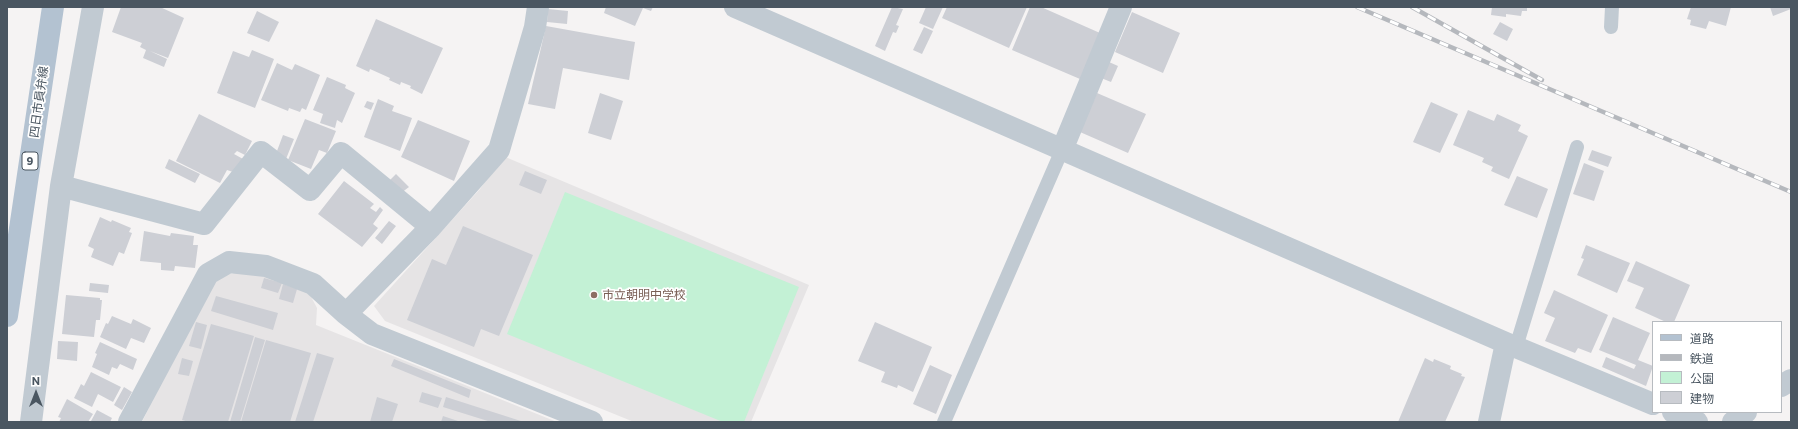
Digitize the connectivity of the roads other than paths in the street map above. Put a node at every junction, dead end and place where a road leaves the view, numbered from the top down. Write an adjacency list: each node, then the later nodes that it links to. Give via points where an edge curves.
1 (53, 7): 13 (main road, 四日市員弁線 / 9)
2 (93, 7): 10 (street)
3 (538, 7): 11 (street, via 535,27 499,150)
4 (735, 7): 9 (street)
5 (1122, 7): 9 (street)
6 (1612, 7): 7 (lane)
7 (1611, 27)
8 (1577, 147): 14 (lane)
9 (1062, 150): 14 (street); 23 (lane)
10 (61, 186): 11 (street, via 204,224 261,152 310,190 341,153); 20 (street)
11 (431, 227): 12 (street)
12 (346, 314): 21 (street, via 313,284 266,266 229,262 208,274); 22 (street, via 372,334)
13 (7, 316)
14 (1511, 345): 17 (street); 24 (street)
15 (1791, 380): 16 (street)
16 (1782, 385)
17 (1652, 404)
18 (1675, 413): 25 (street)
19 (1745, 413): 26 (street)
20 (31, 422)
21 (129, 422)
22 (592, 422)
23 (944, 422)
24 (1489, 422)
25 (1697, 422)
26 (1733, 422)

